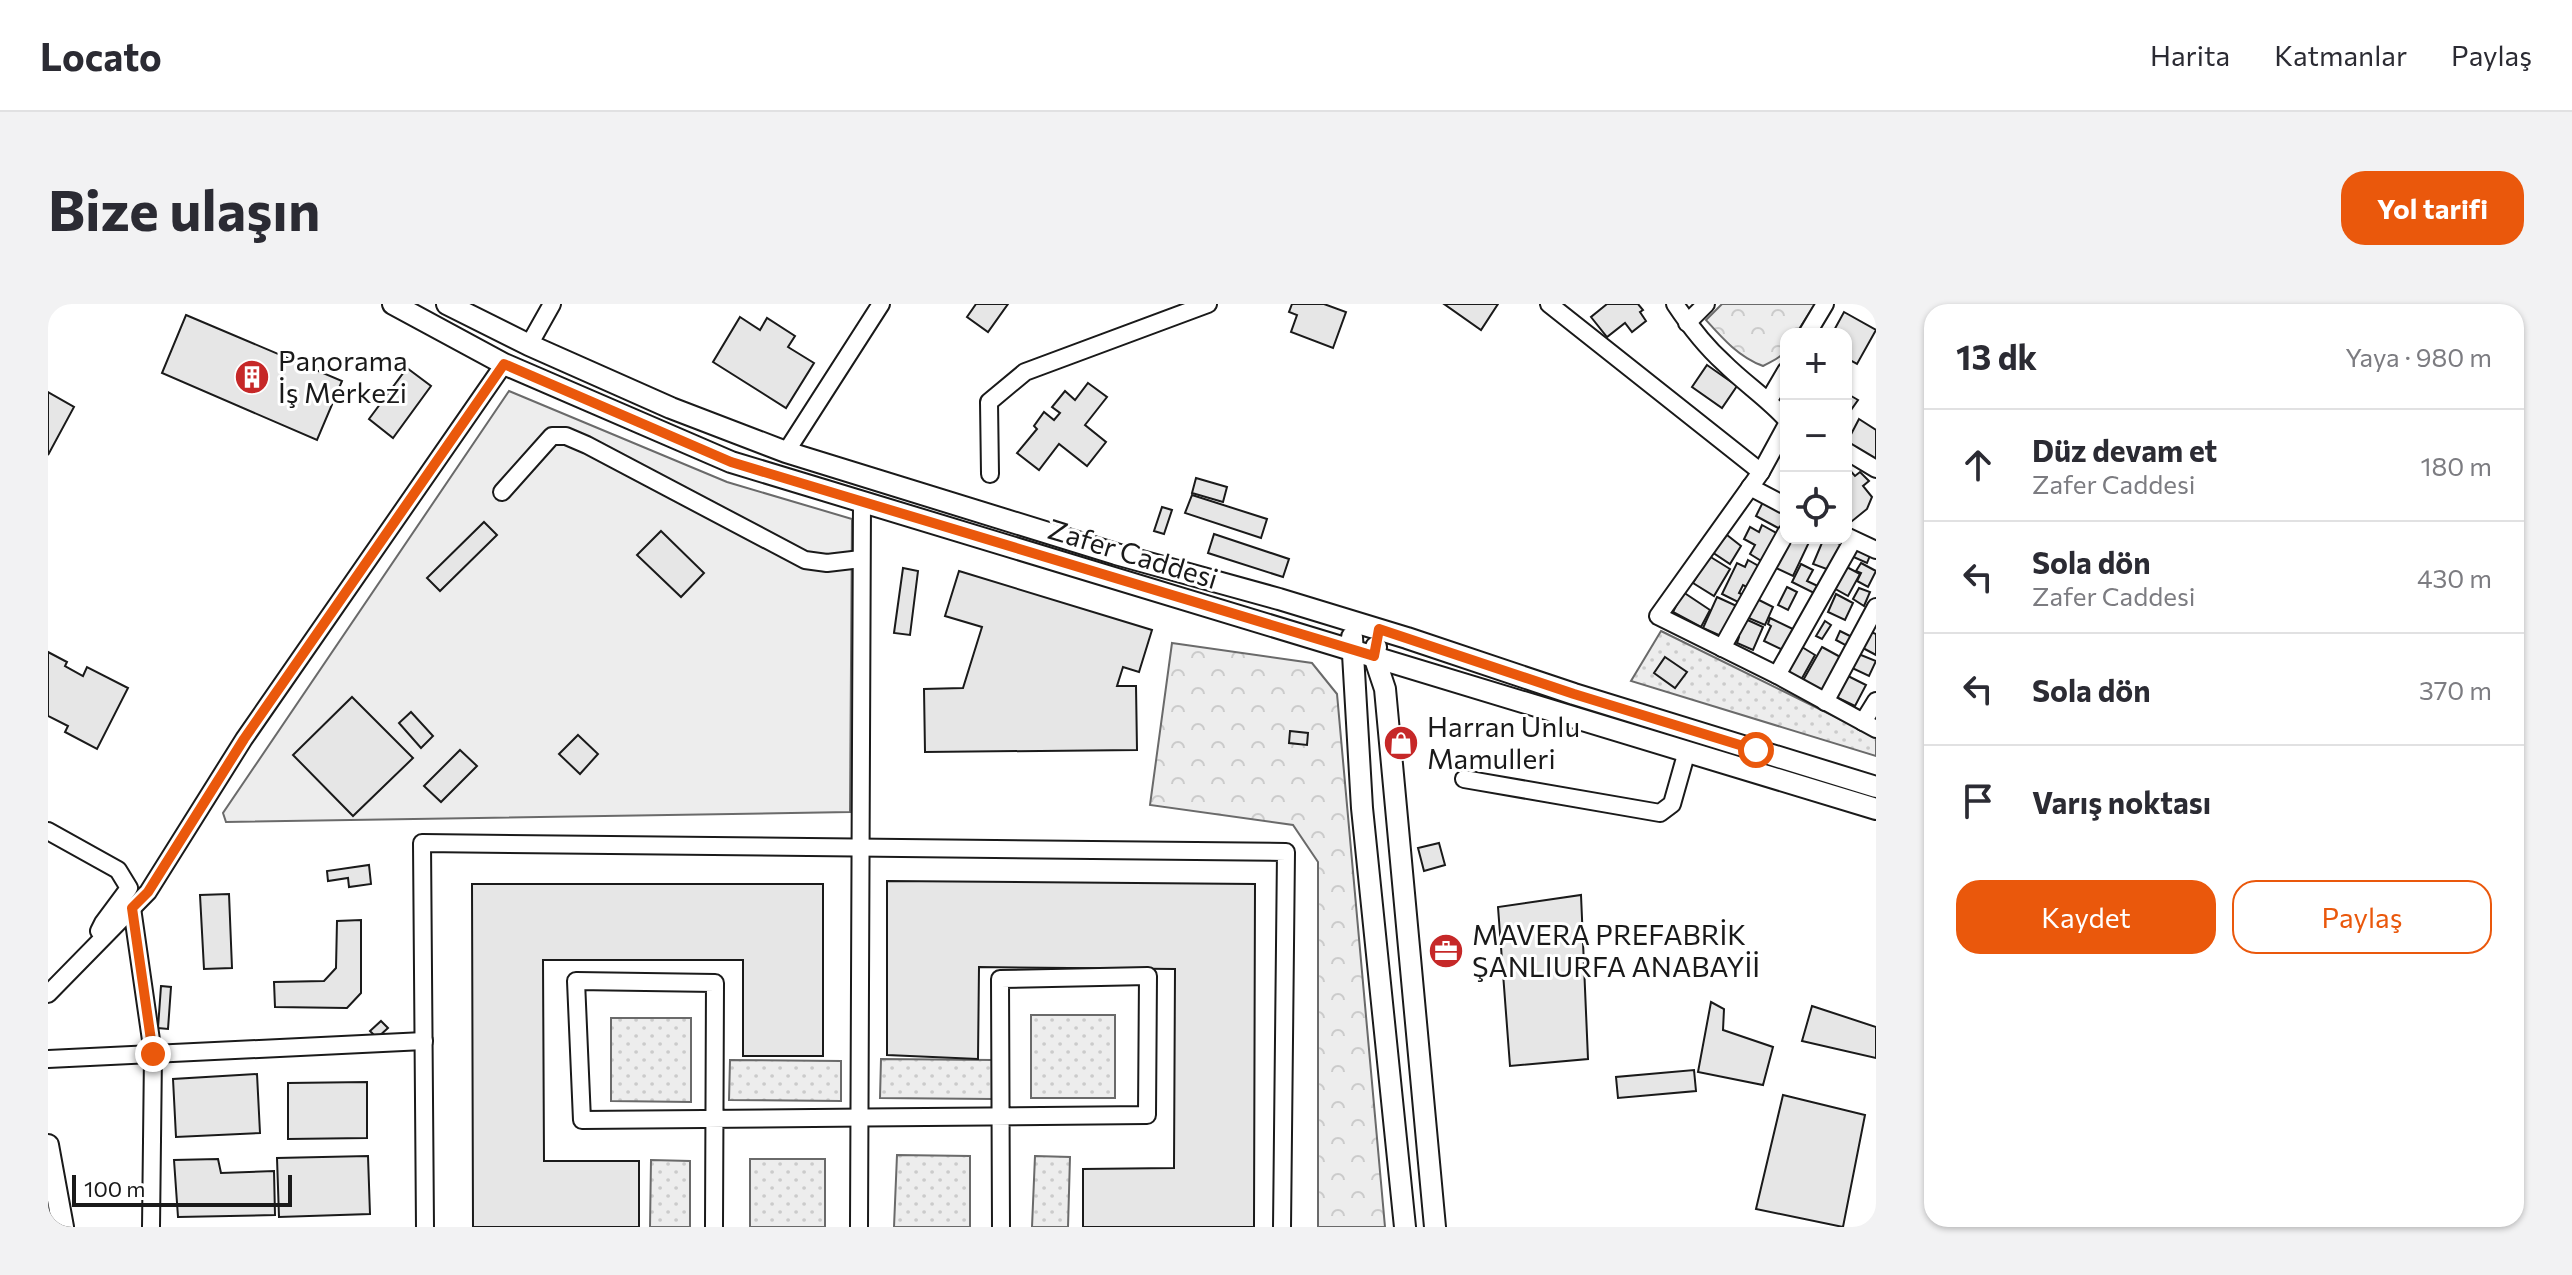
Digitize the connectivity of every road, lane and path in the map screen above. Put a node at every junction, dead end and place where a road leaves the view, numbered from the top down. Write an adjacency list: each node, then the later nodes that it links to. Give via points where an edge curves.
1 (393, 304): 13 (main road, Zafer Caddesi)
2 (447, 304): 12 (main road, Zafer Caddesi)
3 (552, 304): 12 (street)
4 (881, 304): 18 (street)
5 (1208, 304): 22 (street, via 1025,372 989,402)
6 (1549, 304): 21 (street)
7 (1675, 304): 10 (street)
8 (1706, 304): 10 (street)
9 (1825, 304): 11 (street)
10 (1687, 323): 15 (street)
11 (1811, 328)
12 (529, 345): 18 (main road, Zafer Caddesi)
13 (504, 364): 25 (main road, Zafer Caddesi, via 731,462); 48 (street, via 244,739 148,892)
14 (1780, 381): 15 (street)
15 (1769, 400): 16 (street)
16 (1780, 412)
17 (1780, 437): 21 (street)
18 (786, 452): 33 (main road, Zafer Caddesi)
19 (1852, 455): 20 (street)
20 (1876, 469)
21 (1761, 472): 23 (street)
22 (990, 474)
23 (1750, 487): 26 (street); 35 (street, via 1658,616)
24 (502, 492): 31 (street, via 552,436 566,436 805,560)
25 (862, 501): 31 (street); 36 (main road, Zafer Caddesi)
26 (1780, 503)
27 (1852, 539): 30 (street)
28 (1780, 544): 35 (street)
29 (1847, 544): 38 (street)
30 (1876, 550)
31 (861, 559): 47 (street)
32 (1876, 607): 40 (street)
33 (1351, 621): 34 (main road, Zafer Caddesi); 36 (main road)
34 (1379, 629): 37 (main road); 44 (main road, Zafer Caddesi)
35 (1722, 648): 38 (street)
36 (1352, 650): 37 (main road, Zafer Caddesi); 65 (main road, via 1362,808)
37 (1374, 656): 42 (main road, Zafer Caddesi); 66 (main road, via 1385,689)
38 (1777, 675): 40 (street)
39 (1876, 701): 41 (street)
40 (1825, 702): 41 (street)
41 (1870, 725)
42 (1687, 751): 43 (street, via 1672,804 1660,813); 45 (main road, Zafer Caddesi)
43 (1464, 779)
44 (1876, 787)
45 (1876, 809)
46 (48, 831): 49 (street, via 118,870 129,888 103,923)
47 (860, 848): 51 (street, via 422,843); 55 (street); 64 (street, via 1286,852)
48 (132, 908): 49 (street); 52 (street)
49 (95, 944): 50 (street)
50 (48, 994)
51 (424, 1041): 52 (street); 60 (street)
52 (153, 1054): 53 (street); 59 (street)
53 (48, 1059)
54 (1001, 1116): 54 (street, via 1147,1115 1148,976 1000,979); 55 (street); 63 (street)
55 (859, 1117): 56 (street); 62 (street)
56 (714, 1119): 56 (street, via 715,983 576,981 582,1120); 61 (street)
57 (48, 1145): 58 (main road)
58 (63, 1227)
59 (151, 1227)
60 (425, 1227)
61 (714, 1227)
62 (859, 1227)
63 (1001, 1227)
64 (1282, 1227)
65 (1405, 1227)
66 (1435, 1227)

